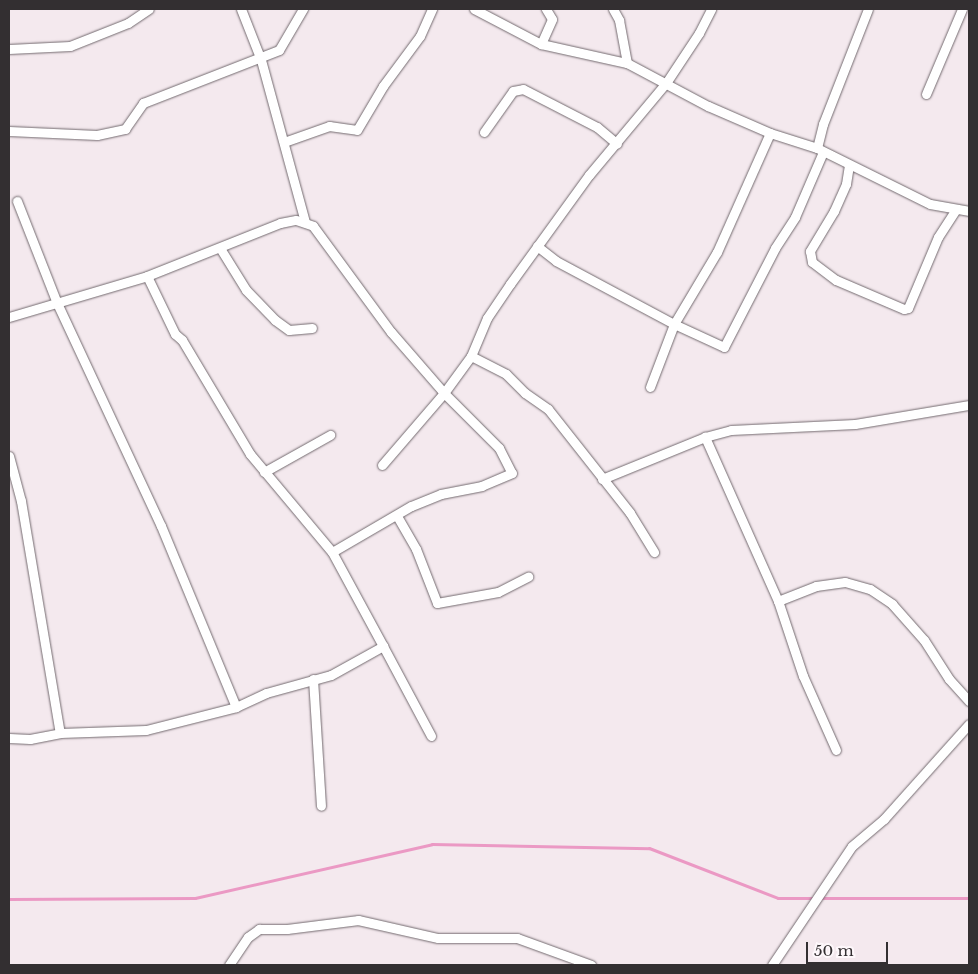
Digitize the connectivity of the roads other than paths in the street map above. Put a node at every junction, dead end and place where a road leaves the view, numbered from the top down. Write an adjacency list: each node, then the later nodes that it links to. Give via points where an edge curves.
1 (149, 9): 13 (street, via 128,23 70,46)
2 (241, 9): 14 (street)
3 (304, 9): 14 (street, via 279,50)
4 (432, 9): 21 (street, via 420,36 383,86 357,130 328,126)
5 (474, 9): 12 (street)
6 (546, 9): 12 (street, via 552,19)
7 (613, 9): 15 (street, via 619,20)
8 (710, 9): 16 (street, via 699,33)
9 (868, 9): 23 (street, via 823,124)
10 (963, 9): 11 (street); 17 (street)
11 (969, 10)
12 (541, 44): 15 (street)
13 (9, 49)
14 (261, 60): 18 (street, via 217,73 143,103 125,129 98,135); 21 (street)
15 (627, 64): 16 (street)
16 (666, 83): 20 (street); 22 (street)
17 (926, 94)
18 (9, 131)
19 (484, 132): 22 (street, via 513,91 523,89 597,127)
20 (770, 133): 23 (street); 34 (street, via 717,252 696,282)
21 (284, 142): 28 (street)
22 (617, 144): 29 (street, via 589,175)
23 (820, 150): 24 (street); 34 (street, via 795,217 775,248 724,347)
24 (849, 165): 26 (street, via 930,204); 26 (street, via 846,184 834,211 810,251 812,262 836,280 904,309 908,308 938,237)
25 (17, 200): 32 (street)
26 (956, 209): 27 (street)
27 (969, 211)
28 (305, 222): 30 (street, via 280,223); 38 (street, via 323,238 391,332)
29 (536, 246): 34 (street, via 556,261); 36 (street, via 487,318)
30 (220, 248): 31 (street); 35 (street, via 246,290 275,320 289,330)
31 (147, 276): 32 (street); 44 (street, via 175,334 182,340)
32 (57, 303): 33 (street); 54 (street, via 165,535)
33 (9, 317)
34 (674, 324): 37 (street)
35 (312, 328)
36 (471, 356): 38 (street); 45 (street, via 506,374 548,409)
37 (650, 387)
38 (444, 394): 43 (street); 46 (street, via 499,448 512,473 482,486 440,494)
39 (969, 405): 41 (street, via 855,424 730,430)
40 (330, 435): 44 (street)
41 (705, 437): 45 (street); 50 (street)
42 (9, 456): 56 (street, via 21,501)
43 (382, 465)
44 (264, 472): 47 (street)
45 (602, 480): 48 (street, via 630,513)
46 (397, 516): 47 (street); 49 (street, via 416,548 437,604 498,592)
47 (332, 552): 51 (street)
48 (654, 552)
49 (528, 577)
50 (778, 601): 53 (street, via 826,584 855,582 870,589 892,604 924,640); 59 (street, via 802,676)
51 (383, 646): 52 (street, via 331,675); 57 (street)
52 (313, 679): 54 (street, via 266,693); 60 (street)
53 (969, 701)
54 (236, 707): 56 (street, via 146,730)
55 (969, 724): 63 (street, via 884,818 852,846)
56 (60, 733): 58 (street, via 30,739)
57 (431, 736)
58 (9, 738)
59 (836, 750)
60 (321, 806)
61 (229, 965): 62 (street, via 248,937 259,929 287,929 358,920 438,938 517,938)
62 (591, 965)
63 (772, 965)

